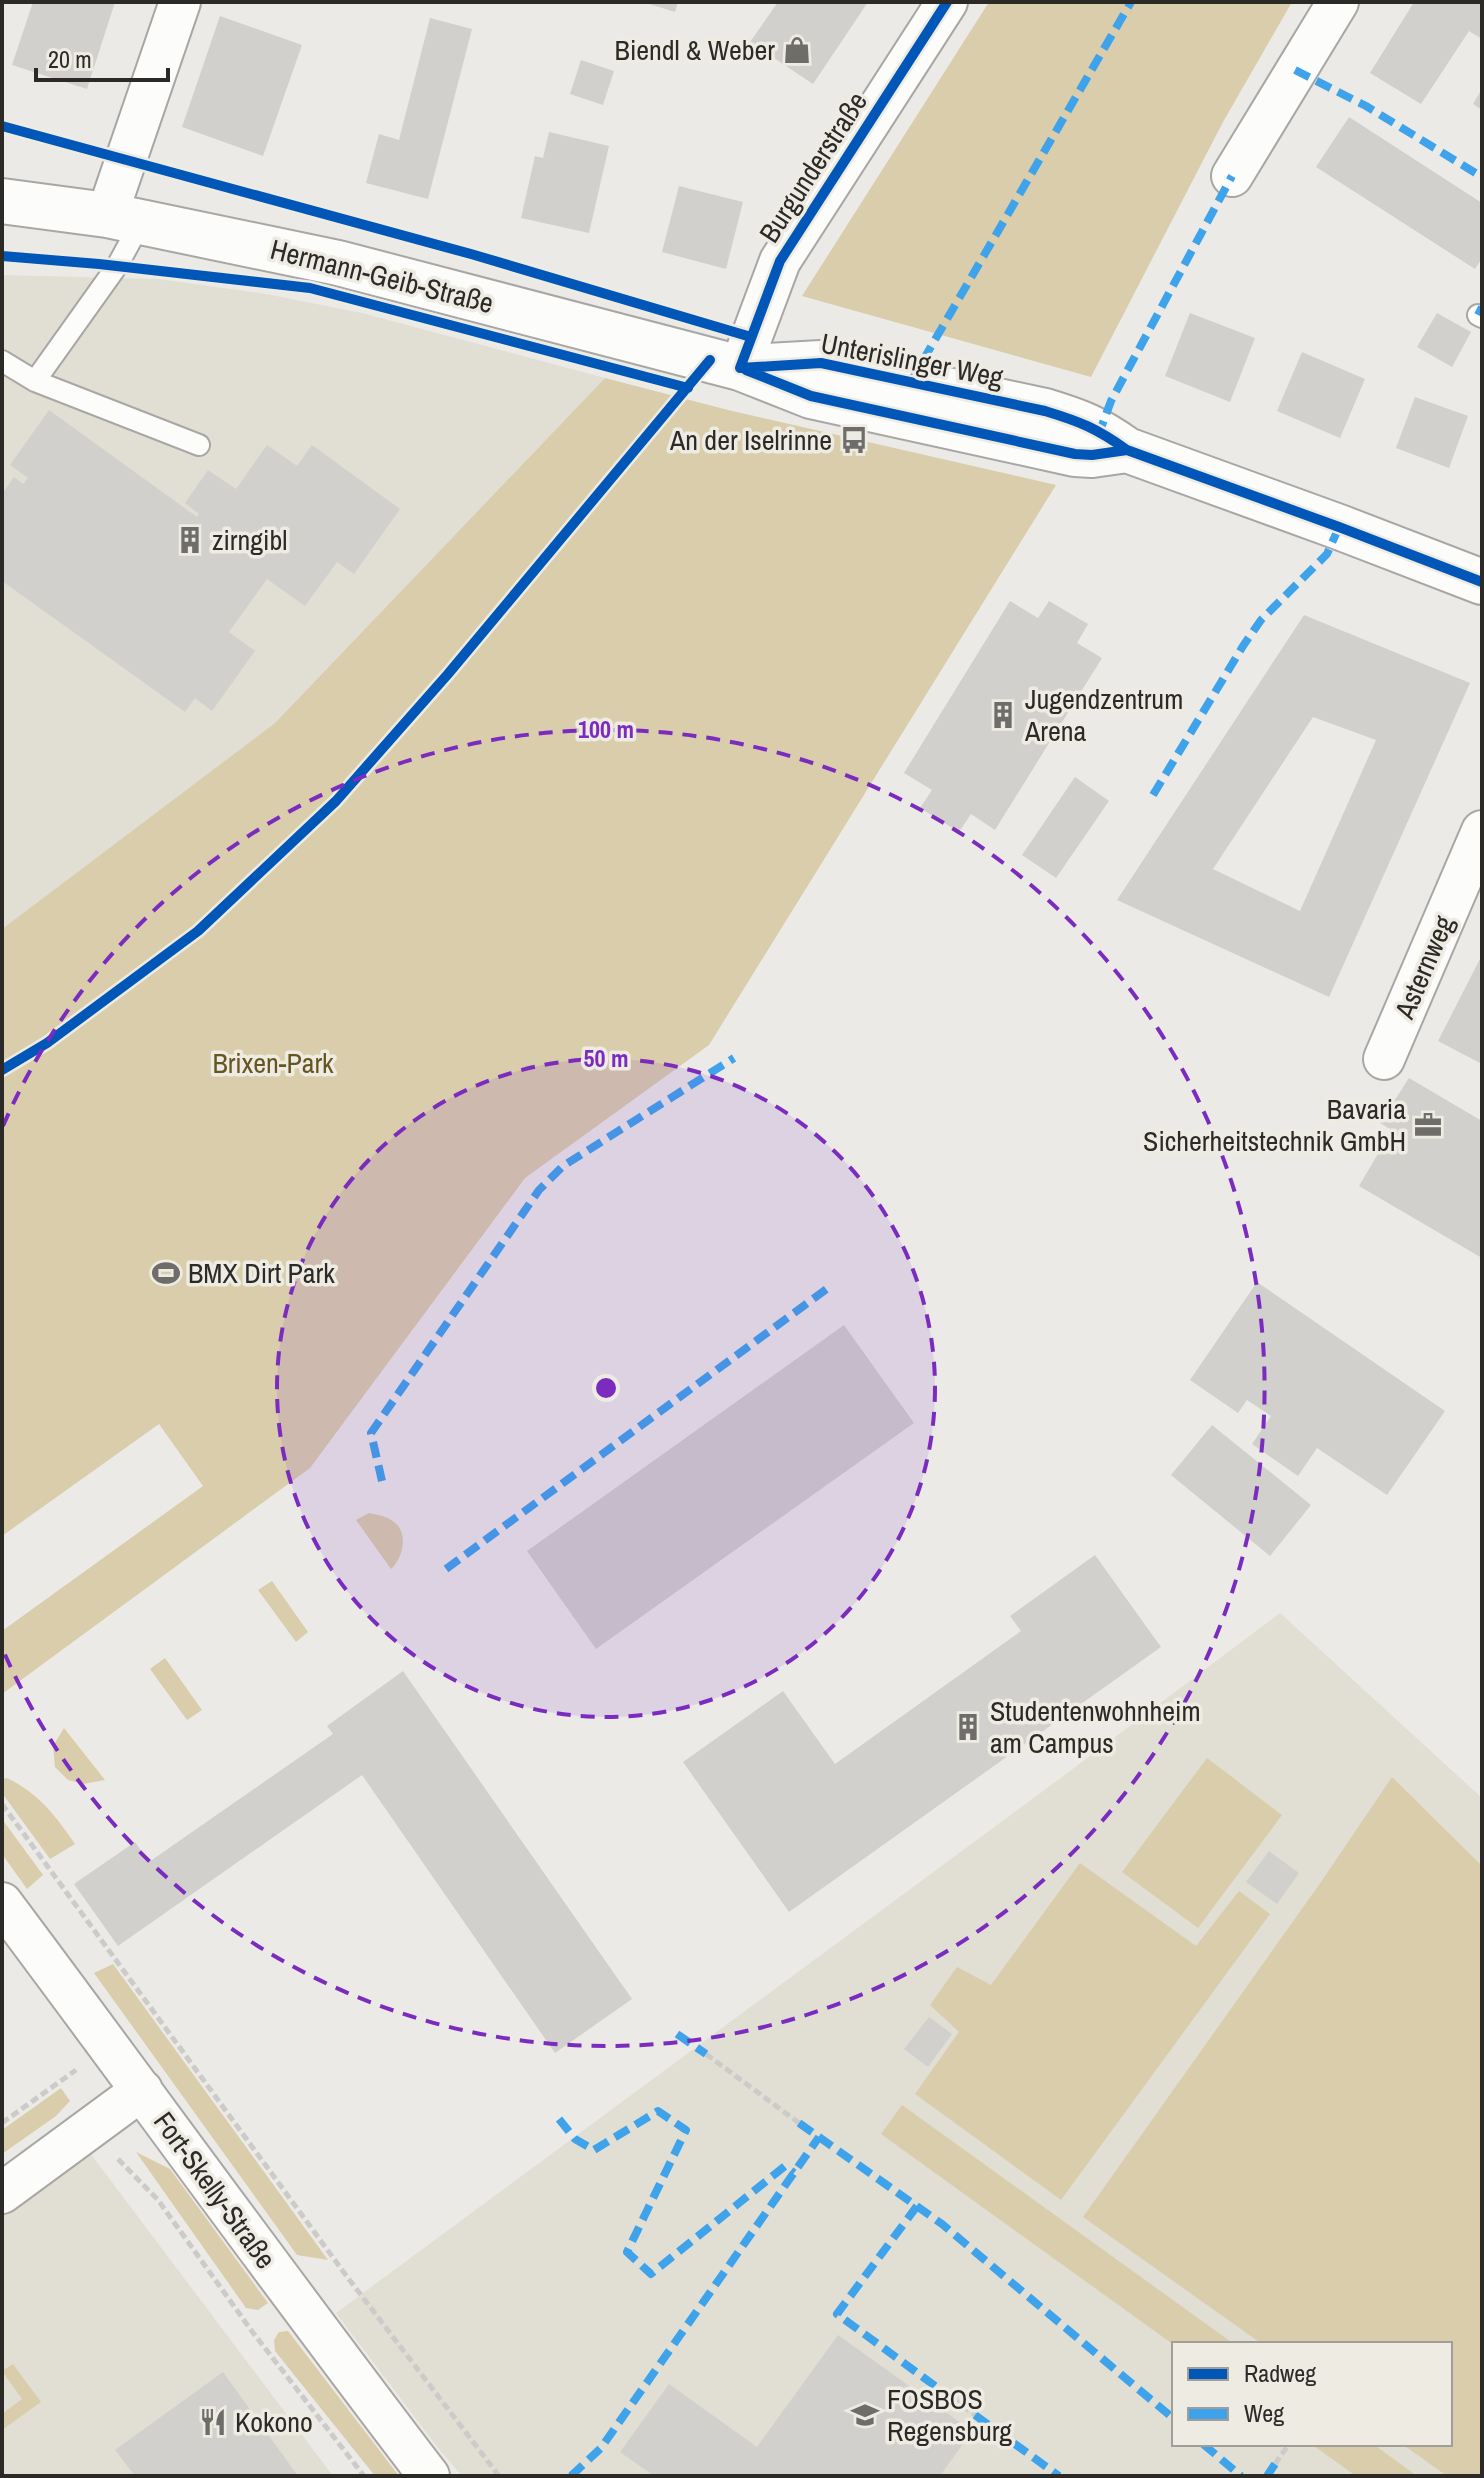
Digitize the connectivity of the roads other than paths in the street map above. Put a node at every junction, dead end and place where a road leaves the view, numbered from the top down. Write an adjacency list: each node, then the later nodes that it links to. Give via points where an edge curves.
1 (180, 2): 6 (street)
2 (947, 2): 8 (street, Burgunderstraße, via 780,261)
3 (1338, 2): 4 (street)
4 (1232, 176)
5 (8, 200): 6 (street, Hermann-Geib-Straße)
6 (124, 219): 8 (street, Hermann-Geib-Straße, via 338,263); 9 (lane, via 117,266)
7 (2, 361): 9 (lane)
8 (740, 368): 11 (street, Unterislinger Weg, via 821,363 1082,423 1127,450)
9 (35, 381): 10 (lane)
10 (199, 445)
11 (1482, 582)
12 (1482, 831): 13 (street, Asternweg)
13 (1384, 1059)
14 (2, 1903): 15 (street, Fort-Skelly-Straße)
15 (142, 2090): 16 (street); 17 (street, Fort-Skelly-Straße)
16 (2, 2193)
17 (429, 2476)

